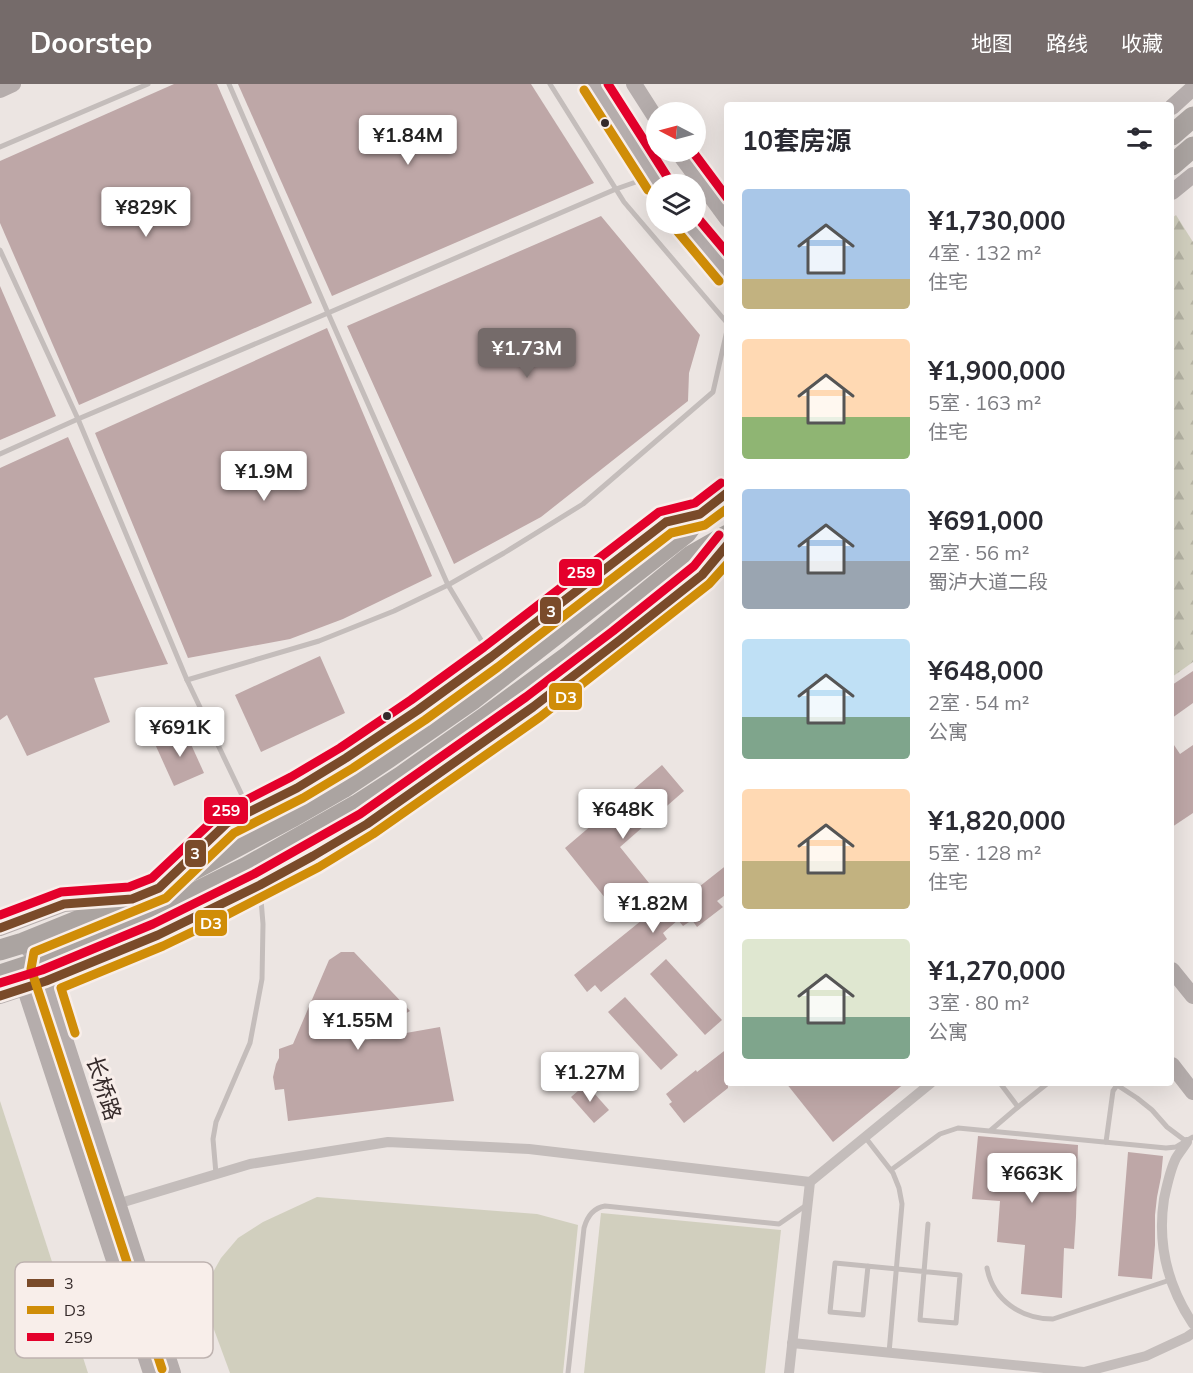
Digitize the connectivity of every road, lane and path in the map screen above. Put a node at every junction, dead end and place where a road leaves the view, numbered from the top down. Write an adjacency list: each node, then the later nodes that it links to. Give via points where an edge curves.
1 (13, 84): 8 (street)
2 (148, 84): 13 (lane)
3 (229, 84): 26 (lane)
4 (550, 84): 20 (lane)
5 (594, 84): 17 (street)
6 (634, 84): 9 (street)
7 (1193, 88): 10 (street)
8 (0, 90)
9 (646, 103)
10 (1174, 104)
11 (1193, 117): 12 (highway)
12 (1174, 133)
13 (0, 147)
14 (1193, 147): 16 (highway)
15 (685, 162): 22 (street)
16 (1174, 163)
17 (651, 174)
18 (1193, 175): 21 (street)
19 (646, 182): 20 (lane)
20 (616, 189): 26 (lane); 27 (lane)
21 (1174, 190)
22 (724, 215)
23 (695, 234): 25 (street)
24 (0, 250): 29 (lane)
25 (724, 268)
26 (328, 313): 29 (lane); 35 (lane)
27 (724, 320)
28 (724, 343): 35 (lane, via 713,392 582,504)
29 (78, 419): 30 (lane); 37 (lane)
30 (0, 454)
31 (724, 496): 32 (highway)
32 (700, 514): 36 (street, via 666,522); 40 (highway, via 686,533 556,635 388,758 294,816)
33 (724, 537): 45 (highway, via 691,556 570,655 478,723 357,805 247,867)
34 (724, 548): 39 (street, via 702,575 533,707 367,824)
35 (448, 585): 36 (lane); 37 (lane, via 318,641)
36 (491, 657): 38 (street, via 346,758)
37 (187, 680): 38 (lane)
38 (250, 812): 40 (street, via 227,823)
39 (260, 885): 45 (street, via 158,935); 63 (lane, via 262,979 250,1043 216,1122)
40 (159, 888): 41 (highway)
41 (132, 899): 42 (street, via 64,904); 43 (highway)
42 (0, 927)
43 (22, 943): 44 (highway); 45 (street, 长桥路); 47 (street, 长桥路)
44 (0, 950)
45 (43, 972): 47 (highway); 65 (street, 长桥路)
46 (1174, 972): 49 (street)
47 (15, 978): 48 (street); 67 (street, 长桥路)
48 (0, 996)
49 (1193, 996)
50 (1174, 1068): 56 (street)
51 (927, 1086): 59 (street)
52 (1002, 1086): 57 (lane)
53 (1044, 1086): 57 (lane)
54 (1115, 1086): 61 (lane)
55 (1119, 1086): 60 (lane, via 1152,1110 1167,1127)
56 (1193, 1092)
57 (1018, 1107): 58 (lane)
58 (991, 1130): 61 (lane); 62 (lane, via 958,1128 940,1134)
59 (865, 1137): 62 (lane); 64 (street)
60 (1190, 1140): 61 (lane, via 1166,1148); 75 (street, via 1170,1173 1162,1210 1162,1250)
61 (1106, 1142)
62 (891, 1170): 73 (lane, via 902,1204)
63 (216, 1174): 64 (street, via 250,1164 387,1142 529,1149); 65 (street)
64 (810, 1182): 66 (street)
65 (117, 1203): 67 (street); 70 (street, 长桥路)
66 (808, 1205): 78 (street); 84 (lane, via 779,1224 605,1206 594,1210 584,1228)
67 (97, 1210): 69 (street, 长桥路)
68 (928, 1224): 74 (lane)
69 (114, 1262)
70 (136, 1262)
71 (868, 1266): 71 (lane, via 864,1315 830,1312 835,1263); 73 (lane)
72 (987, 1268): 75 (lane, via 989,1279 1006,1303 1041,1319 1053,1319)
73 (896, 1269): 74 (lane); 79 (lane)
74 (923, 1271): 74 (lane, via 960,1275 956,1323 920,1320)
75 (1170, 1280): 76 (street)
76 (1193, 1324)
77 (1193, 1333): 79 (street, via 1146,1356 1084,1372)
78 (792, 1343): 79 (street); 85 (street)
79 (889, 1353)
80 (146, 1358): 82 (street, 长桥路)
81 (168, 1358): 83 (street, 长桥路)
82 (151, 1373)
83 (173, 1373)
84 (568, 1373)
85 (789, 1373)

